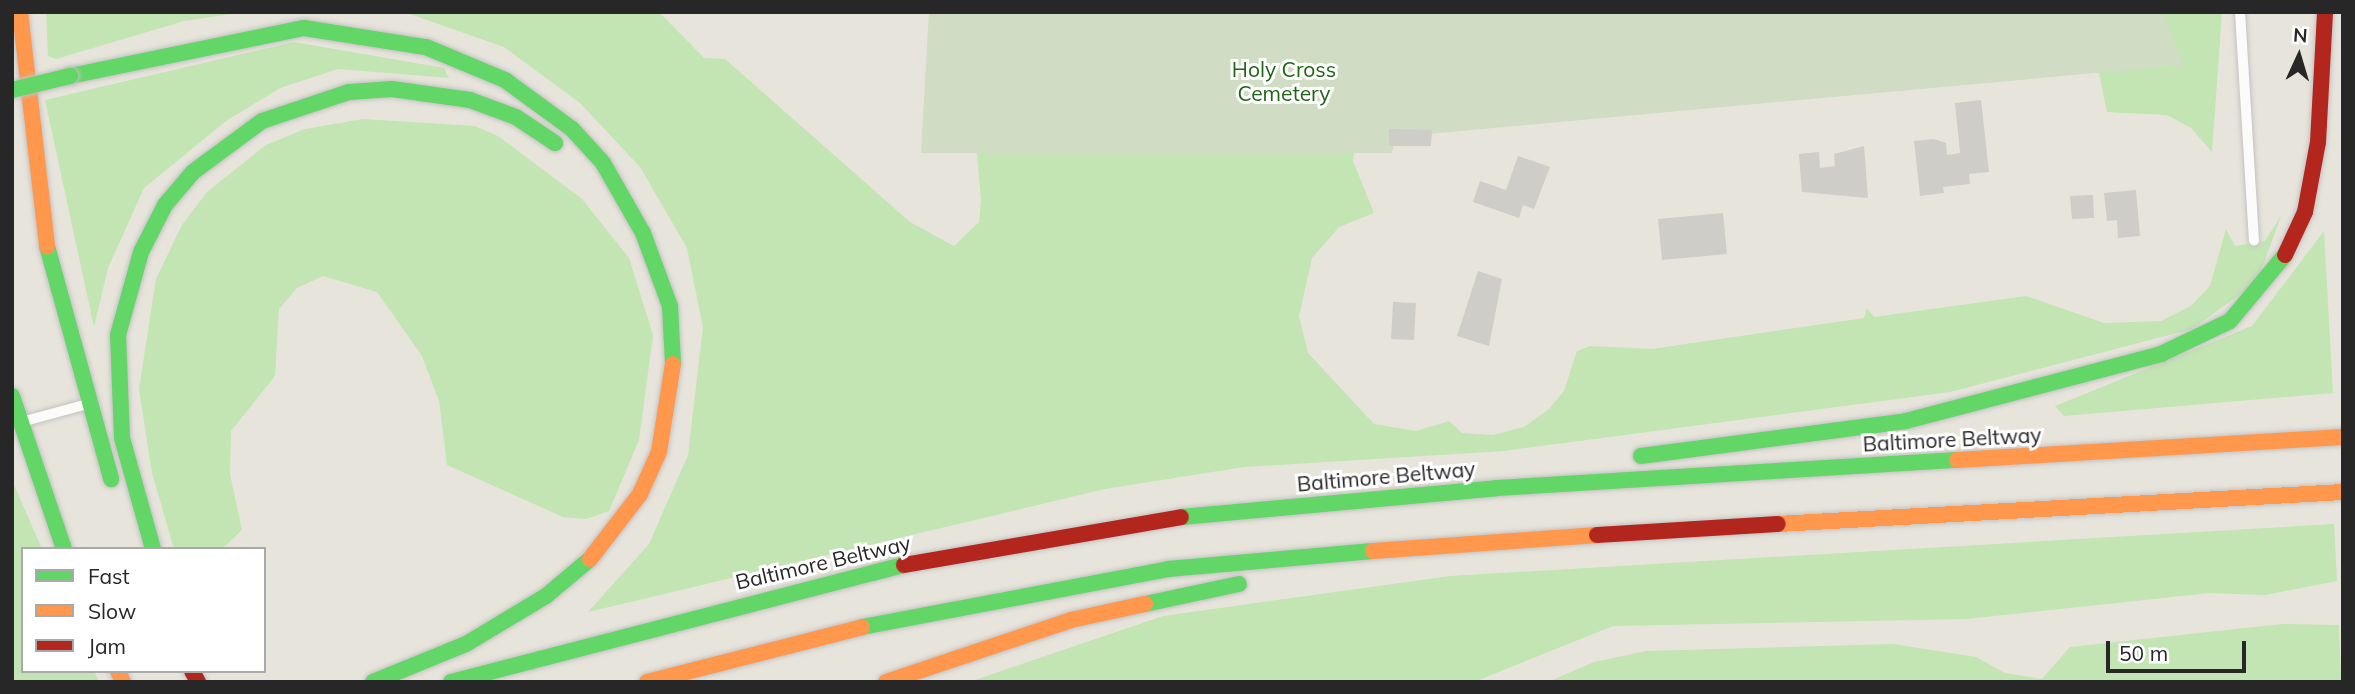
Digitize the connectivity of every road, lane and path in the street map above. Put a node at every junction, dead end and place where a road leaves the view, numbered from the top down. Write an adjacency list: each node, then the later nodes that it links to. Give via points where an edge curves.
1 (20, 12): 8 (highway, via 45,238)
2 (2240, 12): 6 (lane)
3 (2325, 12): 11 (highway, via 2318,142 2305,212 2263,288 2211,333 2161,354 1988,404)
4 (12, 90): 5 (highway, bridge, via 304,28 426,47 505,80 572,130 603,163)
5 (643, 233): 20 (highway, via 552,141 516,117 436,92 349,92 262,121 223,145 166,205 127,289 118,335 122,438); 23 (highway, via 670,306 674,341 668,417 640,494 588,561 547,596 466,644)
6 (2254, 241)
7 (12, 396): 9 (highway)
8 (87, 404): 9 (lane); 19 (highway)
9 (20, 423): 18 (highway)
10 (2343, 437): 15 (highway, Baltimore Beltway)
11 (1618, 459)
12 (1591, 463): 15 (highway)
13 (2343, 492): 14 (highway)
14 (2266, 497): 16 (highway); 17 (highway)
15 (1351, 499): 24 (highway, Baltimore Beltway, via 1158,519 879,569)
16 (2343, 499)
17 (1503, 540): 21 (highway); 25 (highway, via 1306,554 1043,588 891,619)
18 (63, 547)
19 (136, 547)
20 (152, 547)
21 (1280, 578)
22 (1253, 582): 26 (highway, via 1071,620)
23 (373, 682)
24 (451, 682)
25 (647, 682)
26 (886, 682)

